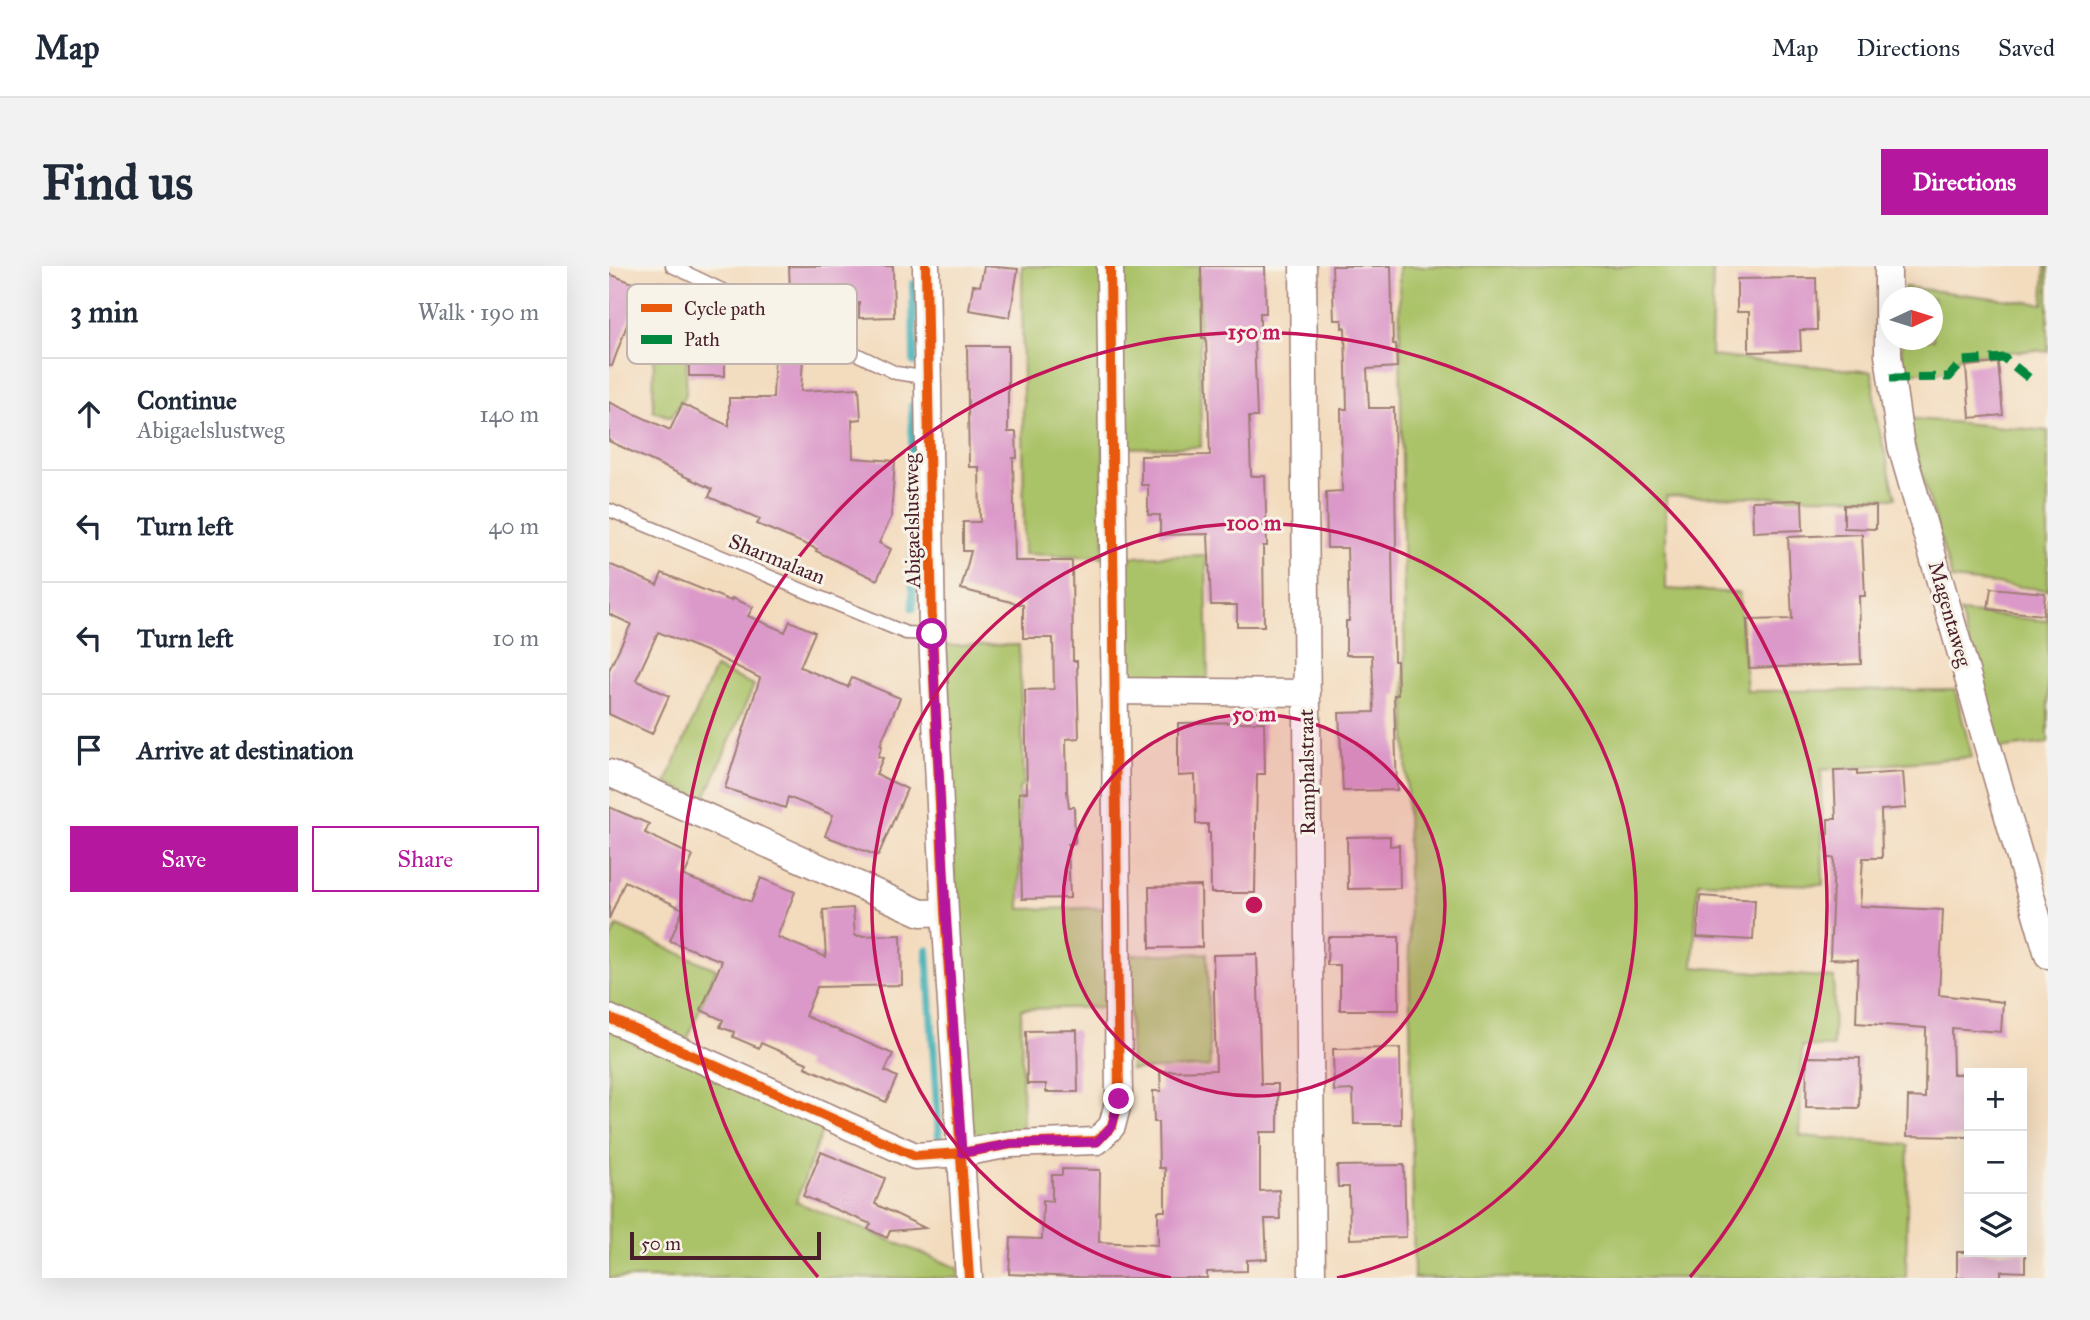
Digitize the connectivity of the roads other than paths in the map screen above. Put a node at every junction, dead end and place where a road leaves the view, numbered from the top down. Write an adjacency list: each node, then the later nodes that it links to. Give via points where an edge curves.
1 (672, 266): 6 (lane)
2 (926, 266): 8 (street, Abigaelslustweg)
3 (1110, 266): 11 (street)
4 (1303, 266): 12 (street, Ramphalstraat)
5 (1888, 266): 15 (street, Magentaweg, via 1888,355 1901,446)
6 (710, 284)
7 (857, 354): 8 (lane, via 896,373)
8 (929, 379): 10 (street, Abigaelslustweg)
9 (609, 510): 10 (lane, Sharmalaan, via 906,633)
10 (932, 634): 14 (street, Abigaelslustweg)
11 (1114, 691): 12 (street); 17 (street, via 1119,1099 1112,1126 1097,1142 1011,1144)
12 (1307, 693): 19 (street, Ramphalstraat)
13 (609, 772): 14 (street, via 921,913)
14 (946, 912): 17 (street, Abigaelslustweg)
15 (2048, 955)
16 (609, 1018): 17 (street, via 915,1156)
17 (962, 1153): 18 (street, Abigaelslustweg)
18 (969, 1278)
19 (1312, 1278)

